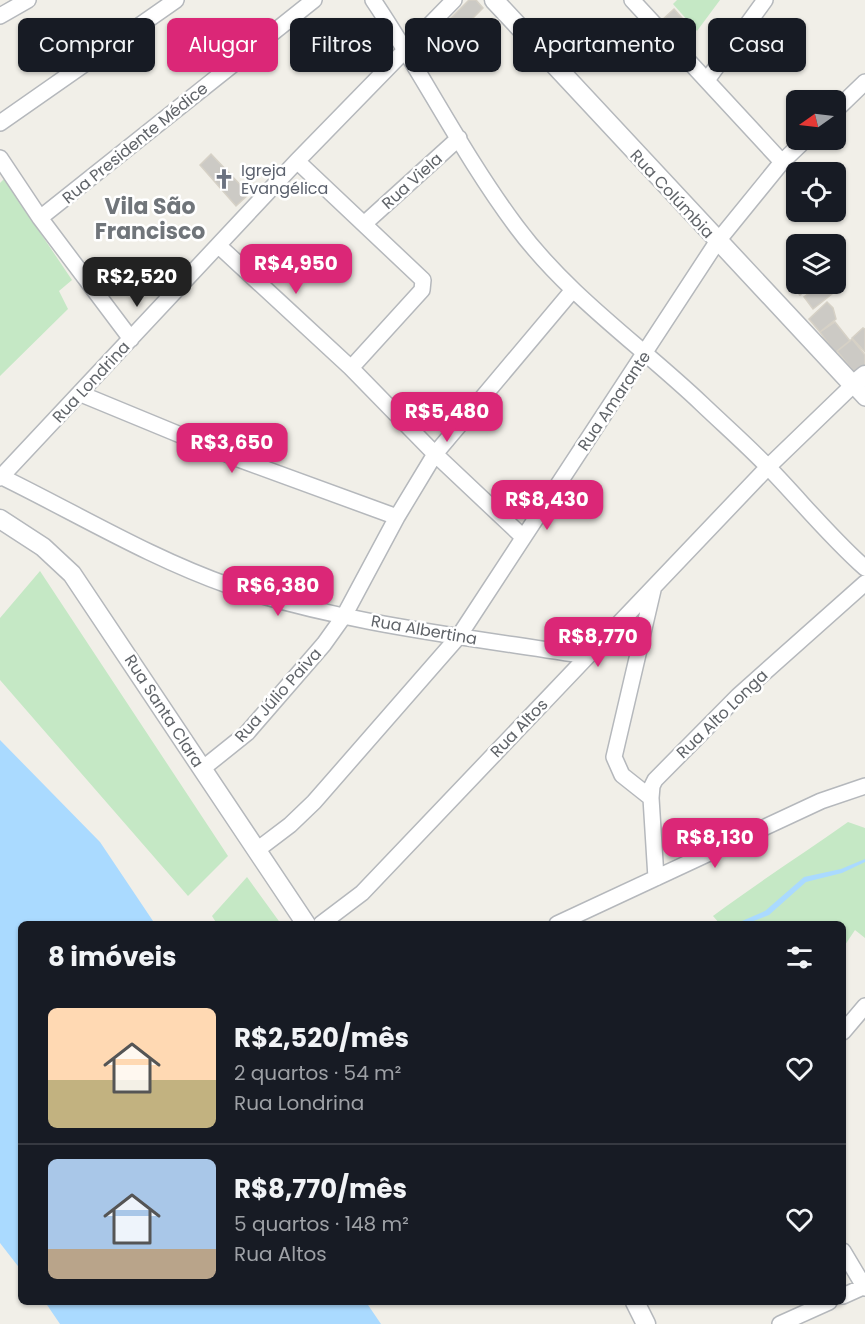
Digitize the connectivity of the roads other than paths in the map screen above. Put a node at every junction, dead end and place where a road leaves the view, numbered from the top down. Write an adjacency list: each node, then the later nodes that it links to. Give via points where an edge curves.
1 (28, 0): 9 (street)
2 (176, 0): 17 (street)
3 (314, 0): 23 (street, Rua Presidente Médice)
4 (373, 0): 11 (street)
5 (454, 0): 10 (street, Rua Londrina)
6 (494, 0): 25 (street, Rua Colúmbia)
7 (632, 0): 14 (street)
8 (765, 0): 14 (street)
9 (0, 16)
10 (436, 18)
11 (405, 48)
12 (405, 50): 21 (street, Rua Londrina)
13 (420, 72): 18 (street)
14 (707, 80): 22 (street)
15 (865, 82): 16 (street)
16 (846, 100)
17 (0, 123)
18 (459, 138): 24 (street, Rua Viela); 27 (street, via 517,228)
19 (795, 150): 22 (street, Rua Amarante)
20 (0, 158): 23 (street)
21 (297, 161): 24 (street); 26 (street, Rua Londrina)
22 (782, 162): 25 (street, Rua Amarante)
23 (40, 218): 28 (street)
24 (364, 224): 30 (street, via 424,284)
25 (717, 242): 29 (street, Rua Amarante); 31 (street, Rua Colúmbia)
26 (219, 246): 28 (street, Rua Londrina); 30 (street)
27 (572, 291): 29 (street); 33 (street, Rua Júlio Paiva)
28 (131, 339): 32 (street, Rua Londrina)
29 (645, 354): 34 (street); 38 (street, Rua Amarante)
30 (351, 368): 33 (street)
31 (861, 386): 34 (street, Rua Altos)
32 (81, 394): 35 (street, Rua Londrina); 36 (street, via 241,460)
33 (435, 454): 36 (street, Rua Júlio Paiva); 38 (street)
34 (768, 467): 39 (street, via 828,534); 41 (street, Rua Altos)
35 (0, 477): 42 (street, Rua Albertina, via 192,572 265,597)
36 (397, 517): 42 (street, Rua Júlio Paiva)
37 (0, 519): 45 (street, Rua Santa Clara, via 43,547 72,574)
38 (523, 537): 43 (street, Rua Amarante)
39 (865, 568)
40 (865, 583): 47 (street, Rua Alto Longa, via 738,696 661,773 652,786)
41 (653, 590): 44 (street, Rua Altos); 47 (street, via 614,757 622,775)
42 (344, 616): 43 (street, Rua Albertina); 45 (street, Rua Júlio Paiva, via 254,726)
43 (459, 636): 44 (street, Rua Albertina); 48 (street, Rua Amarante, via 314,802)
44 (587, 656): 51 (street, Rua Altos, via 362,893)
45 (202, 769): 48 (street, Rua Santa Clara)
46 (865, 786): 49 (street, via 821,801)
47 (651, 798): 49 (street, Rua Alto Longa)
48 (256, 850): 50 (street, Rua Santa Clara)
49 (656, 878): 52 (street)
50 (304, 921)
51 (325, 921)
52 (563, 921)
53 (865, 1006): 54 (street)
54 (846, 1028)
55 (846, 1256): 56 (street)
56 (865, 1287): 57 (street)
57 (846, 1295)
58 (636, 1305): 60 (street)
59 (822, 1305): 61 (street)
60 (646, 1324)
61 (780, 1324)

